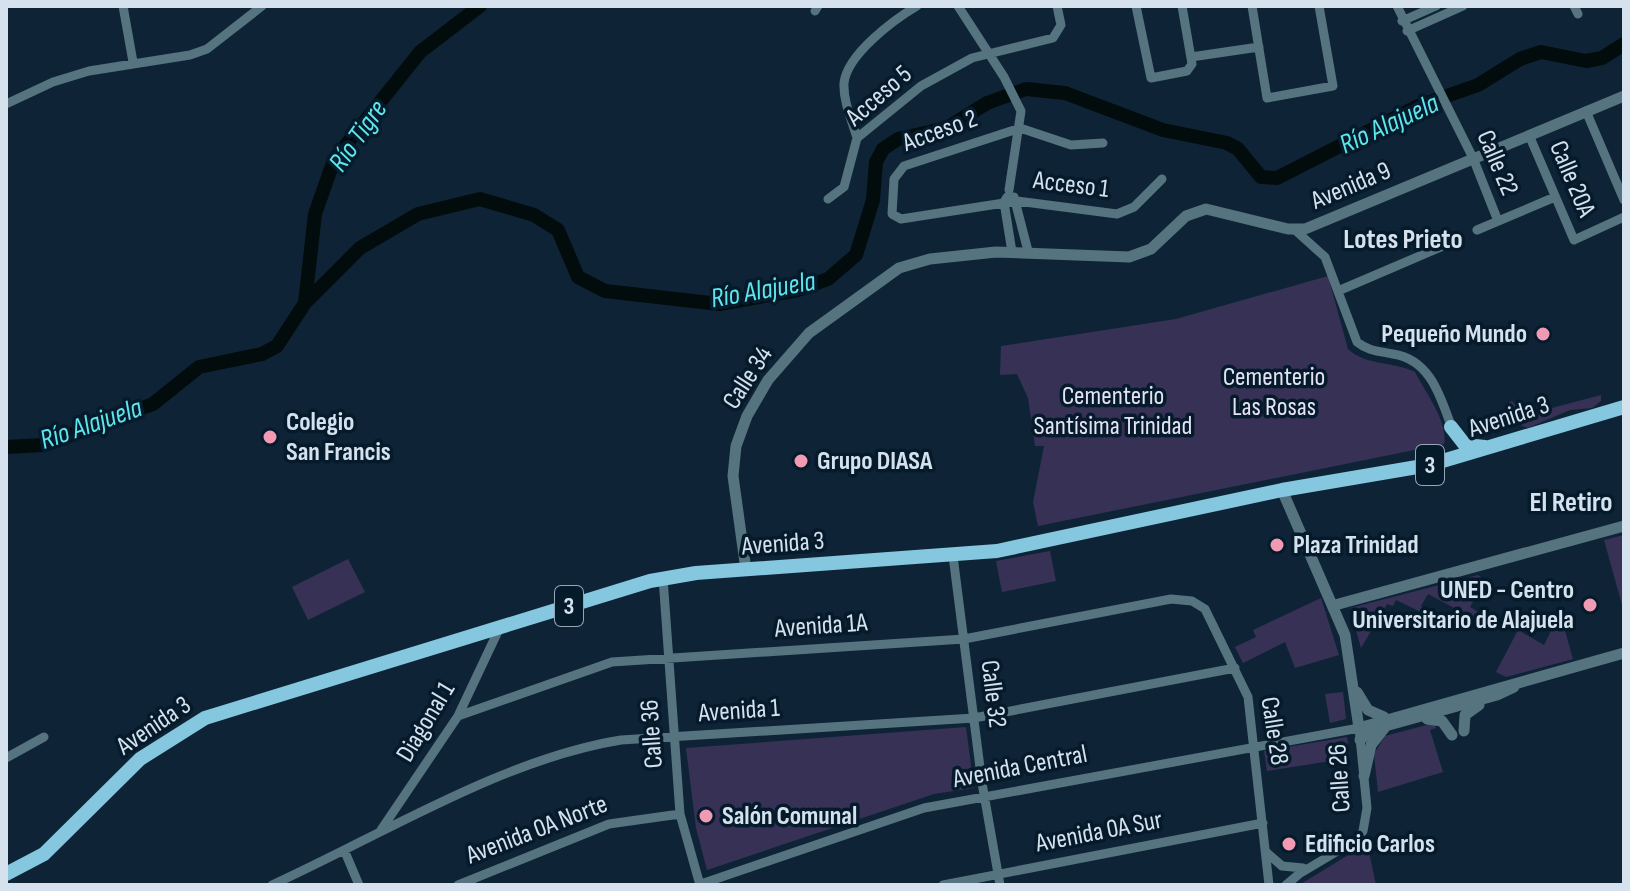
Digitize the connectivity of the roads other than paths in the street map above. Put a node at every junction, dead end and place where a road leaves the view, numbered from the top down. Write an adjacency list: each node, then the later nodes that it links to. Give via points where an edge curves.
1 (123, 6): 18 (street)
2 (262, 6): 18 (street, via 207,49 176,59)
3 (917, 6): 24 (street, via 895,19 848,70 845,92)
4 (958, 6): 16 (street)
5 (1057, 6): 16 (street, Acceso 5, via 1061,25 1053,38)
6 (1136, 6): 17 (street, via 1151,78 1187,71)
7 (1182, 6): 17 (street)
8 (1252, 6): 15 (street)
9 (1319, 6): 15 (street, via 1333,86 1267,98)
10 (1397, 6): 13 (street, Calle 22)
11 (1436, 6): 13 (street)
12 (1463, 6): 14 (street)
13 (1402, 21): 14 (street, Calle 22)
14 (1407, 31): 26 (street, Calle 22)
15 (1259, 47): 17 (street)
16 (989, 52): 22 (street, via 1018,104); 24 (street, Acceso 5, via 921,86)
17 (1192, 61)
18 (133, 62): 20 (street, via 53,82)
19 (1624, 96): 21 (street, Avenida 9)
20 (6, 104)
21 (1586, 111): 23 (street, Avenida 9); 31 (street)
22 (1020, 128): 25 (street, via 1071,145); 29 (street); 29 (street, Acceso 2, via 904,166 894,179 890,207 901,219)
23 (1529, 135): 26 (street, Avenida 9); 28 (street, Calle 20A)
24 (857, 138): 30 (street, Acceso 5, via 844,187)
25 (1103, 143)
26 (1473, 158): 33 (street, Calle 22); 34 (street, Avenida 9)
27 (1162, 179): 29 (street, Acceso 1, via 1134,207 1117,214)
28 (1555, 197): 32 (street, Calle 20A, via 1574,240); 33 (street)
29 (1010, 198): 39 (street); 40 (street)
30 (828, 199)
31 (1624, 200)
32 (1624, 217)
33 (1498, 221): 36 (street)
34 (1319, 224): 35 (street, Avenida 9); 38 (street, via 1311,234)
35 (1295, 230): 38 (street); 39 (street, Avenida 9, via 1206,209 1186,216 1140,255)
36 (1477, 230)
37 (1457, 240): 41 (street)
38 (1314, 244): 41 (street, via 1328,261)
39 (1028, 251): 40 (street, Avenida 9)
40 (1012, 252): 42 (street, Avenida 9, via 908,265)
41 (1338, 291): 44 (street, via 1357,342 1421,365)
42 (826, 317): 51 (street, Calle 34, via 768,380 741,430 733,476)
43 (1624, 407): 45 (main road, Avenida 3 / 3)
44 (1451, 427): 45 (main road, via 1468,446); 46 (street); 47 (main road, via 1447,453)
45 (1498, 446): 46 (main road, Avenida 3 / 3)
46 (1463, 457): 47 (main road, Avenida 3 / 3)
47 (1429, 465): 48 (main road, Avenida 3 / 3)
48 (1282, 490): 50 (main road, Avenida 3 / 3); 54 (street)
49 (1624, 526): 54 (street)
50 (953, 556): 51 (main road, Avenida 3 / 3); 56 (street, Calle 32)
51 (746, 570): 52 (main road, Avenida 3 / 3)
52 (663, 578): 55 (main road, Avenida 3 / 3); 58 (street, Calle 36)
53 (1192, 601): 56 (street, Avenida 1A, via 1171,599); 59 (street, Calle 28, via 1210,617)
54 (1335, 605): 62 (street)
55 (500, 627): 60 (street, Diagonal 1); 85 (main road, Avenida 3 / 3, via 205,718 140,759 44,854)
56 (964, 639): 58 (street, Avenida 1A); 67 (street, Calle 32)
57 (1624, 653): 61 (street, Avenida Central)
58 (669, 658): 64 (street, Avenida 1A, via 601,665); 72 (street, Calle 36)
59 (1235, 668): 67 (street, Avenida 1); 73 (street, Calle 28, via 1251,706)
60 (475, 683): 64 (street, via 479,700); 66 (street, Diagonal 1)
61 (1508, 686): 63 (street, Avenida Central); 70 (street, via 1496,699 1469,709)
62 (1355, 687): 68 (street, via 1372,714); 69 (street)
63 (1477, 697): 65 (street, Avenida Central); 68 (street, Avenida Central)
64 (489, 705): 66 (street, Avenida 1A)
65 (1450, 708): 68 (street, Avenida Central); 69 (street, via 1442,706); 70 (street)
66 (458, 716): 76 (street, Diagonal 1)
67 (974, 718): 72 (street, Avenida 1); 77 (street, Calle 32)
68 (1394, 721): 69 (street, Avenida Central); 70 (street, via 1435,718); 75 (street, via 1371,745)
69 (1363, 732): 73 (street, Avenida Central); 75 (street, Calle 26)
70 (1458, 733)
71 (44, 737): 74 (street)
72 (674, 737): 78 (street, Avenida 1, via 569,750); 79 (street, Calle 36)
73 (1256, 745): 77 (street, Avenida Central); 80 (street, Calle 28)
74 (6, 758)
75 (1364, 776): 84 (street, Calle 26, via 1366,824 1356,840)
76 (408, 793): 78 (street, via 411,807); 81 (street, Diagonal 1)
77 (984, 796): 86 (street, Calle 32); 90 (street, Avenida Central, via 876,822)
78 (424, 813): 81 (street, Avenida 1)
79 (680, 814): 89 (street, Avenida 0A Norte, via 616,821); 90 (street, Calle 36)
80 (1263, 823): 83 (street, Calle 28); 86 (street, Avenida 0A Sur)
81 (379, 833): 82 (street, Avenida 1)
82 (345, 852): 87 (street, Avenida 1); 88 (street)
83 (1266, 852): 84 (street, via 1286,868); 92 (street, Calle 28)
84 (1310, 866): 93 (street)
85 (6, 874)
86 (999, 880): 91 (street, Avenida 0A Sur)
87 (272, 885)
88 (359, 885)
89 (458, 885)
90 (700, 885)
91 (943, 885)
92 (1269, 885)
93 (1286, 885)

